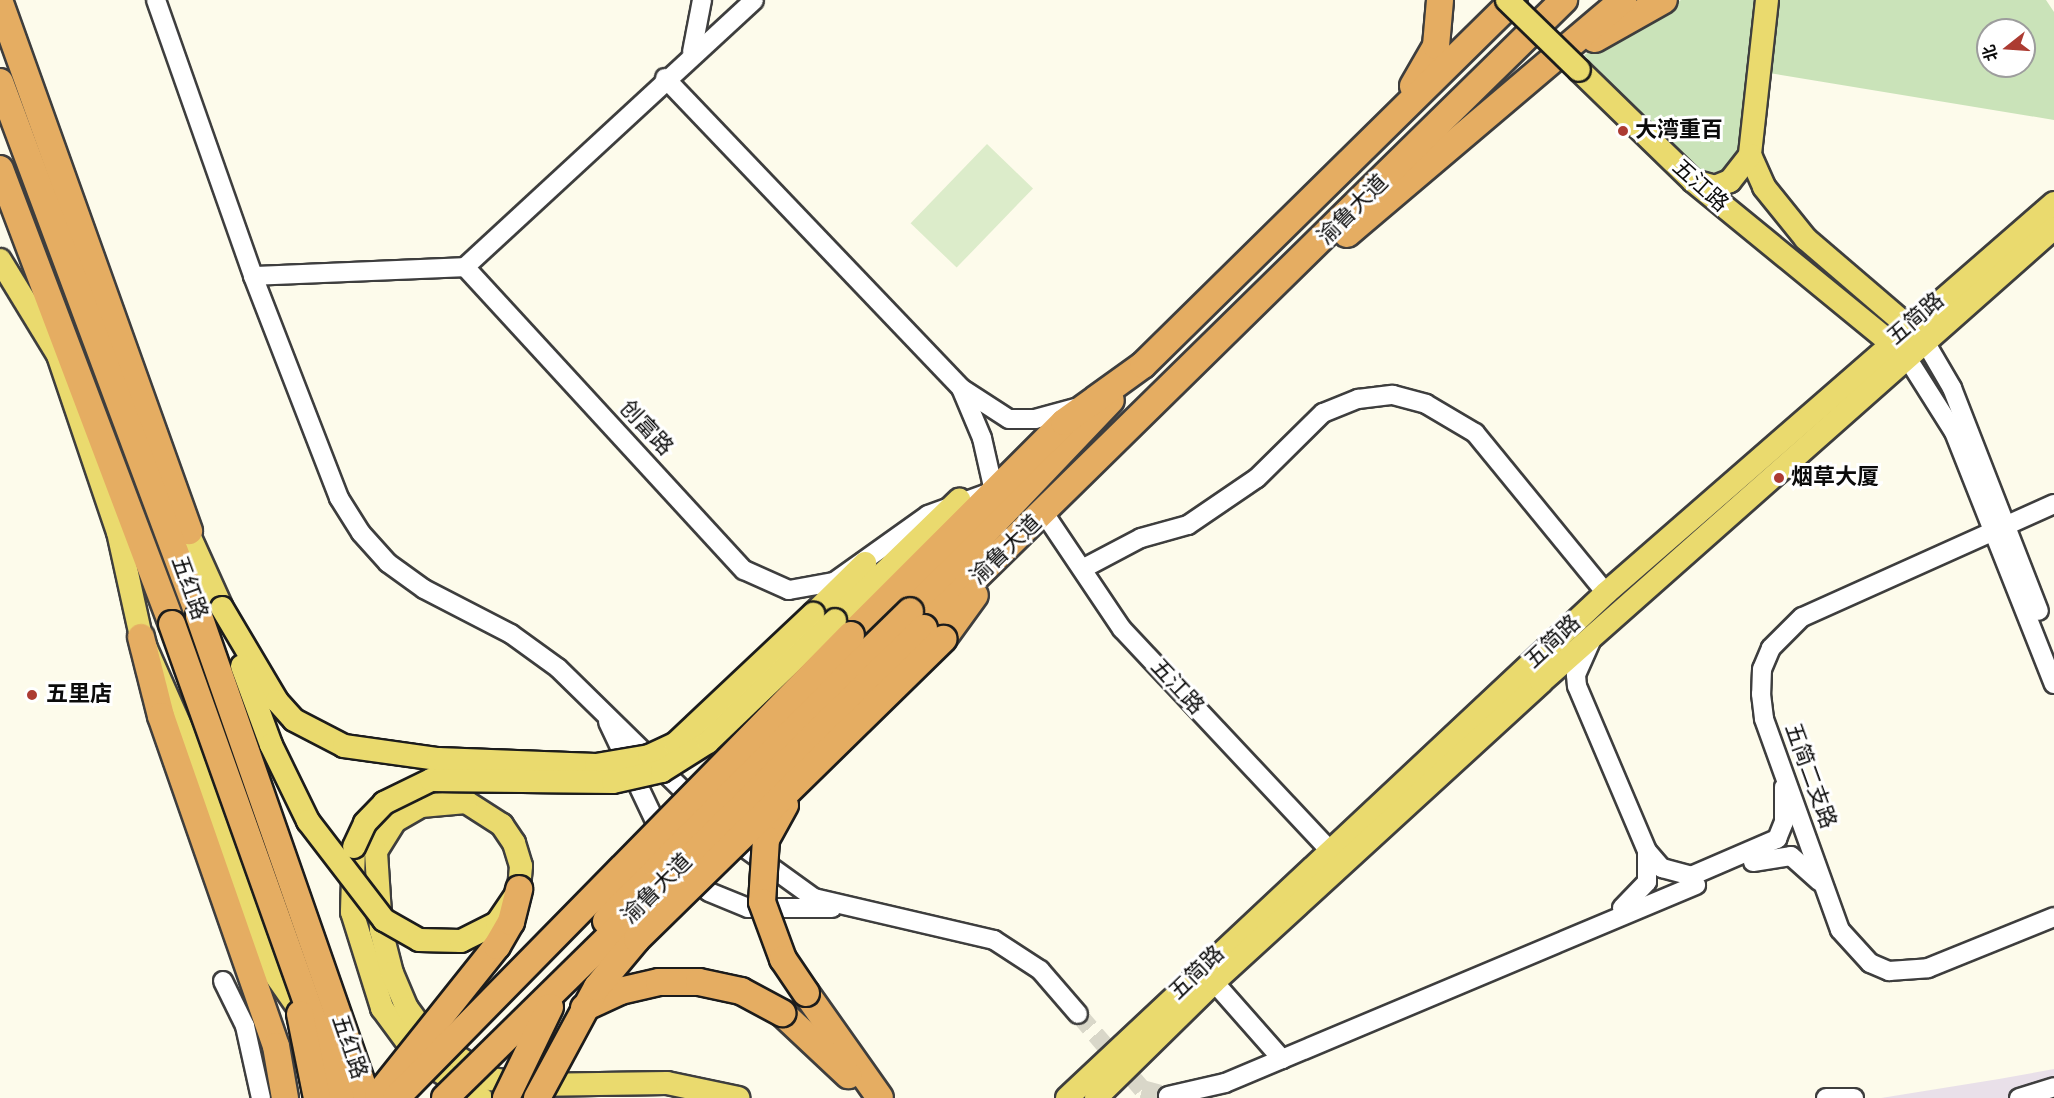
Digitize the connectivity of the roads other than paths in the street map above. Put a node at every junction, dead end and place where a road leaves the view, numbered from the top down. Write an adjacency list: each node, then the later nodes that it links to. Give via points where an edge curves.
1 (156, 0): 24 (street)
2 (702, 0): 12 (street)
3 (754, 0): 12 (street)
4 (1440, 0): 16 (highway, via 1436,46)
5 (1507, 0): 19 (main road, 五江路, bridge)
6 (1514, 0): 16 (highway, 渝鲁大道)
7 (1564, 0): 25 (highway, 渝鲁大道)
8 (1623, 0): 13 (highway)
9 (1664, 0): 13 (highway)
10 (1767, 0): 17 (main road, 五江路)
11 (0, 3): 26 (highway)
12 (692, 52): 14 (street)
13 (1540, 70): 25 (highway, via 1386,205)
14 (665, 78): 23 (street); 31 (street)
15 (0, 82): 33 (highway, 五红路)
16 (1386, 124): 30 (highway, 渝鲁大道)
17 (1750, 155): 19 (main road, via 1730,181 1715,187); 27 (main road, 五江路, via 1764,187 1806,239)
18 (0, 169): 34 (highway, 五红路)
19 (1693, 182): 29 (main road, 五江路)
20 (2054, 203): 27 (main road, 五简路)
21 (2054, 228): 27 (main road, 五简路)
22 (0, 260): 28 (main road)
23 (465, 267): 24 (street); 42 (street, 创富路, via 744,570 774,587 805,590 834,582)
24 (253, 276): 53 (street, via 339,498 360,533 388,563 424,589 511,634)
25 (1281, 281): 38 (highway, 渝鲁大道)
26 (108, 306): 33 (highway); 40 (highway)
27 (1916, 333): 29 (main road, 五简路); 39 (street, via 1953,388)
28 (52, 342): 34 (highway); 41 (main road)
29 (1898, 348): 39 (street, via 1949,423); 44 (main road, 五简路); 48 (main road, 五简路)
30 (1143, 364): 32 (highway, 渝鲁大道); 46 (highway)
31 (961, 388): 32 (street, via 1009,419 1048,417); 35 (street, via 982,438)
32 (1085, 404): 35 (highway, 渝鲁大道)
33 (128, 418): 40 (main road); 45 (highway, 五红路)
34 (105, 443): 41 (highway); 65 (highway, 五红路, bridge, via 172,624)
35 (994, 491): 36 (street, 创富路); 47 (highway, 渝鲁大道)
36 (959, 500): 42 (street, 创富路, via 909,527); 47 (main road)
37 (2054, 504): 39 (street, 五简二支路)
38 (1044, 513): 43 (street, 五江路); 46 (highway, 渝鲁大道)
39 (2000, 528): 50 (street); 52 (street); 54 (street, 五简二支路, via 1802,617 1784,632 1762,669 1761,694)
40 (189, 531): 45 (main road)
41 (118, 532): 49 (main road)
42 (865, 563): 45 (main road, bridge, via 675,744 649,756 597,765 438,759 344,746 294,720)
43 (1084, 568): 44 (street, via 1141,538 1188,525 1257,478 1323,413 1358,399 1393,395 1426,404 1475,433); 56 (street, 五江路, via 1122,629)
44 (1606, 593): 56 (main road, 五简路)
45 (211, 612): 60 (main road, bridge, via 289,784 330,856 384,920 419,940 461,941 496,923); 78 (highway, 五红路, bridge)
46 (926, 626): 55 (highway, bridge); 70 (highway, bridge, via 653,862 590,945); 82 (highway, 渝鲁大道, bridge)
47 (843, 627): 72 (main road, bridge, via 708,742 662,771 613,782 431,780 384,803 365,823 354,847 352,912 369,978 399,1035 419,1058); 80 (highway, 渝鲁大道, bridge)
48 (1596, 633): 51 (main road, 五简路); 57 (street, via 1580,664 1577,686)
49 (141, 637): 65 (main road); 75 (highway, via 161,716 276,1046)
50 (2054, 652)
51 (1541, 682): 58 (street, via 1555,679 1568,690 1637,854); 67 (main road, 五简路)
52 (2054, 684)
53 (587, 694): 62 (street, via 725,833 788,884); 62 (street, via 612,727 661,836 689,876 709,892 748,908)
54 (1784, 773): 57 (street, via 1782,832 1767,845 1690,876 1671,874); 61 (street, 五简二支路)
55 (805, 775): 83 (highway, bridge, via 637,939 597,987); 86 (highway, bridge, via 766,839 761,870 770,928 806,993)
56 (1329, 848): 87 (main road, 五简路)
57 (1647, 851): 58 (street)
58 (1651, 874): 59 (street, via 1667,884); 64 (street, via 1635,899)
59 (1696, 885): 61 (street, via 1781,854 1809,868); 64 (street)
60 (519, 889): 72 (main road, bridge, via 521,866 502,825 466,802 447,800 421,806 395,821 376,852 374,878 392,973 407,1008 429,1038); 79 (highway, bridge, via 511,922 497,946)
61 (1827, 893): 63 (street, 五简二支路, via 1852,949 1889,971 1928,968)
62 (844, 908): 68 (street, via 994,940 1040,970)
63 (2054, 918)
64 (1598, 923): 69 (street)
65 (284, 968): 76 (highway, bridge); 77 (highway, 五红路, bridge); 81 (main road, via 336,1052 371,1081)
66 (223, 981): 74 (street, via 245,1026)
67 (1214, 982): 69 (street); 88 (main road, 五简路)
68 (1078, 1014)
69 (1282, 1059): 73 (street, via 1225,1083)
70 (516, 1068): 72 (highway, bridge); 85 (highway, bridge, via 544,1038 593,1003 659,982 699,982 741,991 782,1013 834,1057)
71 (2054, 1087): 91 (street)
72 (493, 1092): 84 (main road, via 531,1085 667,1083)
73 (1168, 1096)
74 (261, 1098)
75 (285, 1098)
76 (316, 1098)
77 (341, 1098)
78 (367, 1098)
79 (376, 1098)
80 (396, 1098)
81 (405, 1098)
82 (445, 1098)
83 (537, 1098)
84 (738, 1098)
85 (868, 1098)
86 (880, 1098)
87 (1067, 1098)
88 (1096, 1098)
89 (1826, 1098): 90 (street)
90 (1854, 1098)
91 (2019, 1098)

